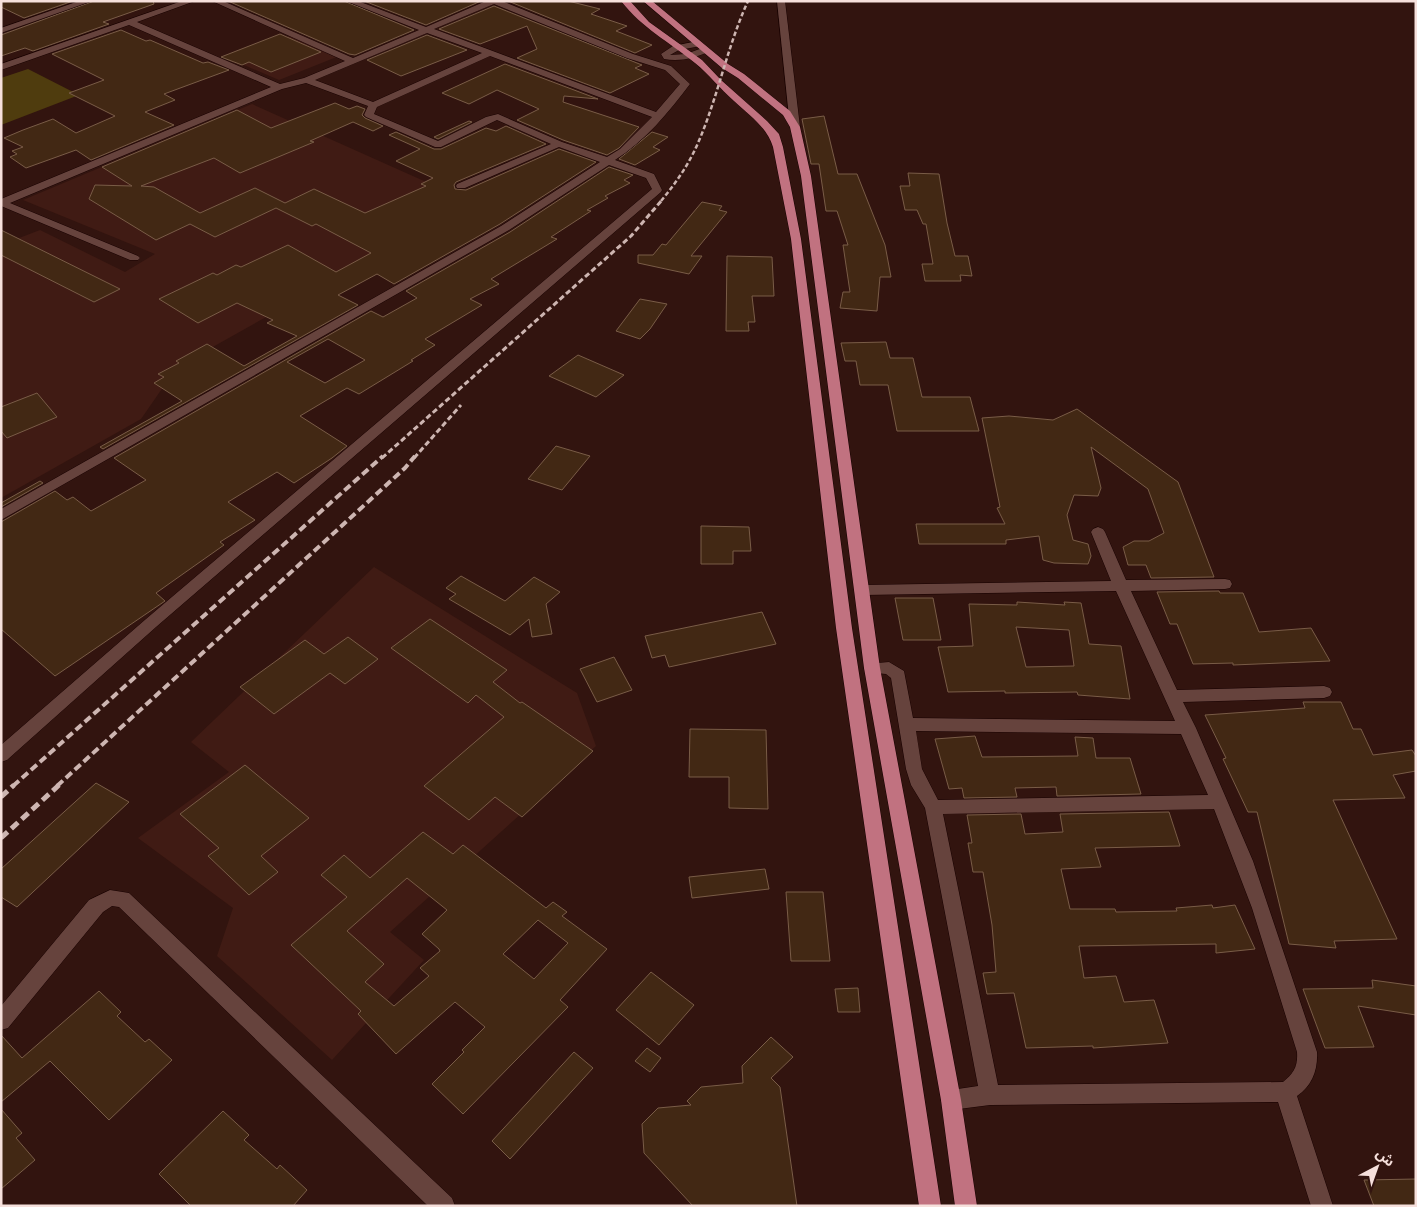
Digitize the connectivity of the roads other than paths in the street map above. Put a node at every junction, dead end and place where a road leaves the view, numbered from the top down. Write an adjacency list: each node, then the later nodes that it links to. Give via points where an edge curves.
1 (88, 1): 11 (street)
2 (191, 1): 9 (street)
3 (216, 1): 16 (street)
4 (350, 1): 10 (street)
5 (494, 1): 10 (street); 17 (street)
6 (625, 1): 12 (main road, via 646,24)
7 (647, 1): 13 (main road)
8 (781, 1): 23 (street)
9 (129, 22): 18 (street); 20 (street)
10 (424, 30): 14 (street); 16 (street)
11 (1, 31)
12 (678, 47): 13 (main road); 15 (street, via 669,50 665,54)
13 (698, 50): 15 (street, via 675,59); 23 (main road, via 787,113); 47 (main road, via 774,134 788,189 844,628)
14 (488, 54): 21 (street); 22 (street)
15 (667, 57): 17 (street)
16 (351, 60): 19 (street)
17 (656, 64): 22 (street, via 668,68 685,84)
18 (1, 67)
19 (307, 80): 20 (street); 21 (street)
20 (278, 87): 27 (street)
21 (373, 105): 24 (street, via 369,115 438,146 498,117)
22 (658, 116): 25 (street)
23 (795, 127): 33 (main road, via 806,176)
24 (559, 144): 25 (street); 26 (street)
25 (609, 162): 29 (street, via 505,228); 39 (street, via 650,176 656,190)
26 (462, 186)
27 (2, 203): 28 (street)
28 (134, 258)
29 (1, 515)
30 (1098, 532): 32 (street)
31 (1225, 584): 32 (street)
32 (1120, 586): 33 (street); 36 (street)
33 (863, 590): 34 (main road)
34 (872, 668): 37 (street, via 889,668 898,675); 45 (main road)
35 (1324, 692): 36 (street)
36 (1173, 696): 38 (street)
37 (906, 724): 38 (street); 41 (street, via 916,777)
38 (1188, 728): 40 (street)
39 (1, 754)
40 (1220, 802): 41 (street); 43 (street, via 1245,863 1307,1052 1304,1076)
41 (933, 807): 44 (street)
42 (1, 1021): 46 (street, via 96,906 117,898 127,903)
43 (1285, 1092): 44 (street); 49 (street)
44 (990, 1095): 45 (street)
45 (951, 1100): 48 (main road)
46 (444, 1206)
47 (930, 1206)
48 (966, 1206)
49 (1322, 1206)

